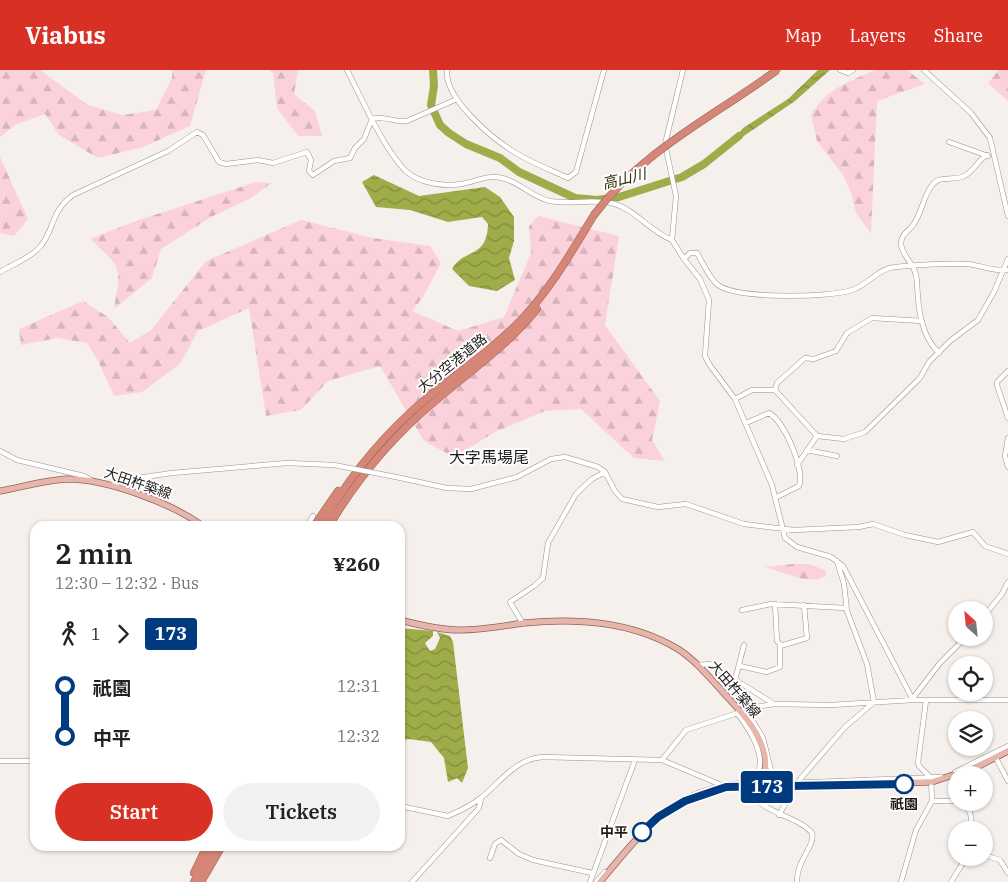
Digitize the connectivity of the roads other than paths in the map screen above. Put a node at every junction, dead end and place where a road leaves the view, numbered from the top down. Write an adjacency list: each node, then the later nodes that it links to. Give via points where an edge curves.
1 (347, 70): 10 (street)
2 (447, 70): 9 (street)
3 (604, 70): 9 (street, via 576,172 568,178 515,152 486,131)
4 (683, 70): 16 (street, via 665,144 675,187)
5 (777, 70): 14 (highway, 大分空港道路, bridge, via 638,166)
6 (853, 70): 8 (street, via 848,73)
7 (924, 70): 13 (street, via 984,128)
8 (842, 71)
9 (457, 99): 10 (street, via 399,123)
10 (372, 119): 16 (street, via 407,173 421,180 444,185 489,177 502,178 534,196 551,201 613,203 628,209 657,234); 21 (street, via 364,139 350,158 334,161 313,175 309,171 311,160 308,152 273,163 258,160 219,162 202,135 196,132 168,152 73,195 56,213 40,247)
11 (949, 142): 12 (street)
12 (987, 155): 13 (street); 19 (street, via 981,158 972,172 932,184 913,225 902,238 901,246)
13 (994, 157): 15 (street)
14 (594, 215): 28 (highway, 大分空港道路, via 522,319); 37 (highway, 大分空港道路, via 556,282 530,317 500,348 418,416)
15 (1008, 216)
16 (672, 240): 17 (street)
17 (684, 258): 19 (street, via 690,253 697,253 717,284 724,288 769,295 832,294 854,290 892,267); 26 (street, via 700,279 709,300 706,356)
18 (1008, 259): 20 (street)
19 (914, 266): 20 (street, via 967,264); 22 (street)
20 (1006, 271): 23 (street, via 978,320)
21 (0, 272)
22 (922, 321): 23 (street, via 930,342); 25 (street, via 872,318 847,333 836,351 799,362 777,383)
23 (939, 353): 30 (street, via 929,362 920,378 878,416 868,430 844,440)
24 (1008, 371): 27 (street, via 997,382)
25 (775, 390): 26 (street, via 752,390); 30 (street)
26 (735, 399): 29 (street)
27 (1008, 418)
28 (403, 420): 46 (highway, via 351,474); 47 (highway, 大分空港道路, via 360,469)
29 (746, 423): 35 (street, via 769,413 773,416 789,440); 42 (street)
30 (817, 436): 32 (street)
31 (1008, 438): 36 (street, via 1005,456)
32 (807, 450): 34 (street); 35 (street)
33 (0, 451): 39 (street, via 17,460)
34 (837, 456)
35 (797, 465): 42 (street, via 802,478 799,486)
36 (1008, 467)
37 (369, 468): 48 (highway, 大分空港道路); 49 (highway)
38 (605, 472): 40 (street, bridge, via 582,460 556,457 517,477 472,489 447,488 334,466 287,463 172,473); 50 (street, via 618,495 630,501 658,507 686,504 744,524); 60 (street, via 576,494 548,543 543,578 510,602)
39 (94, 481): 40 (main road, 大田杵築線); 41 (main road, 大田杵築線, via 65,480)
40 (111, 485): 44 (main road, 大田杵築線)
41 (0, 492)
42 (775, 498): 50 (street)
43 (313, 516): 45 (street)
44 (195, 521)
45 (310, 521)
46 (318, 521)
47 (324, 521)
48 (332, 521)
49 (337, 521)
50 (780, 527): 51 (street, via 806,530 879,524 905,535 938,542 973,532 984,546); 52 (street, via 790,543)
51 (1008, 554)
52 (836, 561): 57 (street, via 844,584); 67 (street, via 853,581)
53 (1008, 582): 55 (street)
54 (775, 604): 56 (street); 58 (street); 62 (street, via 777,641)
55 (993, 605)
56 (804, 606): 57 (street); 62 (street, via 808,638)
57 (846, 608): 70 (street, via 867,664)
58 (742, 610)
59 (405, 621): 60 (main road, 大田杵築線, via 458,630)
60 (523, 624): 64 (main road, 大田杵築線, via 590,622 630,629 679,650)
61 (744, 645): 65 (street)
62 (781, 645): 65 (street, via 780,666 767,672)
63 (957, 646): 67 (street)
64 (698, 665): 66 (street, via 710,664); 72 (main road, 大田杵築線)
65 (740, 666): 66 (street)
66 (735, 680): 71 (street)
67 (913, 699): 69 (street); 70 (street)
68 (1008, 700): 69 (street)
69 (926, 701): 80 (street, via 918,762)
70 (874, 702): 71 (street); 89 (street, bridge, via 845,727 801,778)
71 (774, 704): 72 (street)
72 (741, 712): 77 (street, via 686,730); 80 (street, via 763,738 772,774 790,783); 82 (street, via 755,743 761,763 760,772 750,782); 84 (main road, 大田杵築線, via 760,738 765,756)
73 (1008, 746): 80 (street, via 950,775)
74 (1008, 751): 75 (main road)
75 (996, 758): 80 (main road, via 977,768); 81 (street)
76 (635, 760): 77 (street); 85 (street, via 531,758 514,768); 97 (street)
77 (662, 760): 82 (street)
78 (0, 761): 79 (street)
79 (30, 761)
80 (931, 780): 84 (main road); 86 (street)
81 (1008, 781)
82 (724, 786): 83 (main road); 102 (street, via 684,798 650,821); 103 (main road, via 685,801 658,817)
83 (749, 787): 84 (main road); 89 (street, via 752,795)
84 (765, 787)
85 (481, 798): 88 (street, via 448,816); 100 (street, via 479,808)
86 (932, 800): 87 (street); 105 (street, via 916,830)
87 (948, 801)
88 (405, 807)
89 (779, 815): 104 (street, via 793,818 813,837 798,867)
90 (205, 851): 99 (highway)
91 (211, 851): 99 (highway)
92 (220, 851): 98 (highway)
93 (490, 858): 97 (street, via 494,844 501,840 525,858)
94 (993, 858): 96 (street, via 1000,860)
95 (961, 866): 106 (street)
96 (1008, 872)
97 (592, 873): 101 (street)
98 (203, 879)
99 (192, 882)
100 (412, 882)
101 (590, 882)
102 (596, 882)
103 (600, 882)
104 (797, 882)
105 (901, 882)
106 (951, 882)

